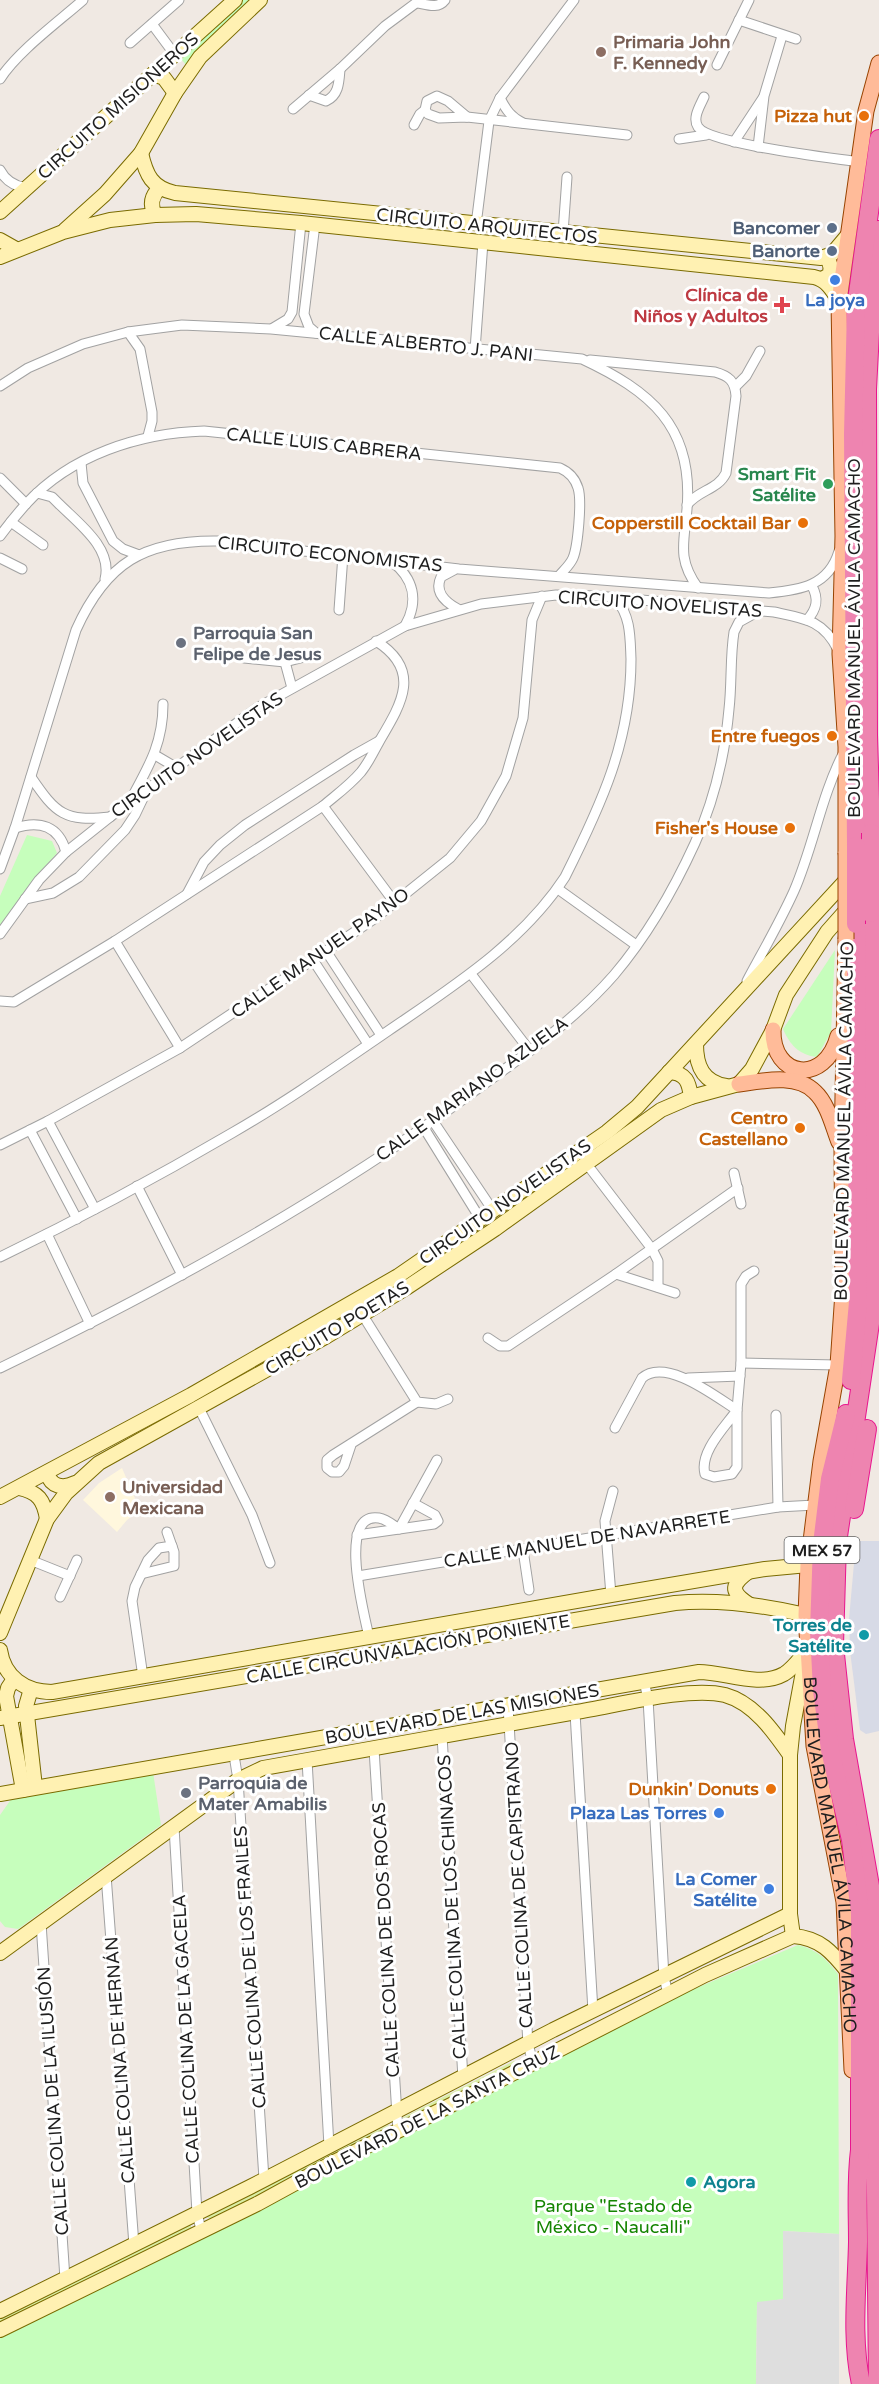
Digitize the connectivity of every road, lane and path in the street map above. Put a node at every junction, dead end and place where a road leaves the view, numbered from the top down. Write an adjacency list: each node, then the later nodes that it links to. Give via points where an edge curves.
1 (83, 0): 20 (street)
2 (179, 0): 10 (street)
3 (235, 0): 14 (main road, CIRCUITO MISIONEROS)
4 (260, 0): 19 (main road, via 210,45)
5 (445, 0): 8 (street, via 436,6)
6 (574, 0): 25 (street)
7 (749, 0): 9 (street)
8 (419, 2): 17 (street, via 385,26)
9 (740, 20): 11 (street); 16 (street)
10 (152, 24): 13 (street); 14 (street)
11 (782, 36): 12 (street); 23 (street)
12 (796, 39)
13 (130, 43)
14 (175, 55): 18 (main road, CIRCUITO MISIONEROS); 19 (main road, via 178,68)
15 (879, 63): 39 (main road, BOULEVARD MANUEL ÁVILA CAMACHO)
16 (717, 65)
17 (340, 69): 22 (street); 22 (street, via 333,97 326,101)
18 (153, 74): 21 (main road, via 168,82); 42 (main road, CIRCUITO MISIONEROS)
19 (187, 74): 21 (main road)
20 (0, 79)
21 (175, 93): 38 (main road)
22 (309, 95): 26 (street)
23 (764, 96): 36 (street); 37 (street)
24 (704, 97): 33 (street, via 696,123)
25 (500, 98): 29 (street); 30 (street, via 510,114)
26 (293, 109)
27 (425, 110): 28 (street, via 432,117); 28 (street, via 431,97 442,97); 31 (street)
28 (467, 117): 29 (street)
29 (489, 120): 30 (street); 48 (street)
30 (525, 124): 32 (street)
31 (414, 125)
32 (627, 135)
33 (706, 135): 34 (street); 36 (street)
34 (679, 139)
35 (879, 139): 112 (highway, BOULEVARD MANUEL ÁVILA CAMACHO / MEX 57, via 856,308)
36 (734, 142): 37 (street)
37 (758, 147): 39 (street)
38 (141, 153): 43 (main road, via 149,178); 49 (main road, via 105,194)
39 (858, 162): 51 (main road, BOULEVARD MANUEL ÁVILA CAMACHO)
40 (0, 170): 42 (street, via 11,183)
41 (567, 177): 50 (street)
42 (26, 188): 44 (main road, CIRCUITO MISIONEROS)
43 (160, 188): 45 (main road, via 153,199); 48 (main road, CIRCUITO ARQUITECTOS, via 175,193)
44 (0, 212)
45 (154, 215): 47 (main road, via 196,214); 49 (main road)
46 (879, 217): 111 (highway, via 867,389 868,735)
47 (308, 224): 53 (main road); 59 (street, via 292,312); 61 (street, via 304,314)
48 (476, 225): 50 (main road, CIRCUITO ARQUITECTOS)
49 (63, 231): 54 (main road)
50 (563, 233): 56 (main road, CIRCUITO ARQUITECTOS)
51 (848, 235): 56 (main road); 58 (main road, BOULEVARD MANUEL ÁVILA CAMACHO)
52 (0, 240): 54 (main road)
53 (483, 242): 57 (main road); 62 (street)
54 (16, 249): 55 (main road)
55 (0, 257)
56 (825, 257): 57 (main road, via 831,269)
57 (822, 279): 58 (main road)
58 (839, 301): 75 (main road, BOULEVARD MANUEL ÁVILA CAMACHO)
59 (271, 329): 60 (street, CALLE ALBERTO J. PANI, via 192,325); 61 (street, CALLE ALBERTO J. PANI)
60 (128, 332): 65 (street, CALLE ALBERTO J. PANI, via 59,353); 67 (street, via 138,343 142,359 152,412)
61 (316, 333): 62 (street, CALLE ALBERTO J. PANI)
62 (475, 350): 64 (street, CALLE ALBERTO J. PANI)
63 (760, 351): 66 (street)
64 (582, 360): 66 (street, via 715,372 727,375); 72 (street, CALLE ALBERTO J. PANI, via 634,386 662,413 675,433 682,456)
65 (0, 386)
66 (735, 386): 72 (street, via 726,473 722,481 700,492)
67 (148, 436): 68 (street, CALLE LUIS CABRERA); 83 (street, CALLE LUIS CABRERA, via 204,431 560,468 574,478 579,496 575,551)
68 (81, 463): 70 (street, CALLE LUIS CABRERA); 77 (street, via 83,483 114,541)
69 (0, 478): 71 (street)
70 (37, 493): 71 (street, CALLE LUIS CABRERA); 84 (street, via 52,497 97,544 107,562)
71 (26, 504): 73 (street, CALLE LUIS CABRERA)
72 (687, 505): 86 (street, CALLE ALBERTO J. PANI, via 684,565)
73 (11, 522): 74 (street, CALLE LUIS CABRERA); 76 (street)
74 (0, 536)
75 (843, 536): 85 (street, via 828,572); 95 (main road, BOULEVARD MANUEL ÁVILA CAMACHO)
76 (43, 545)
77 (139, 555): 78 (street, CIRCUITO ECONOMISTAS, via 177,542 202,541); 84 (street, CIRCUITO ECONOMISTAS)
78 (343, 555): 80 (street, CIRCUITO ECONOMISTAS); 90 (street)
79 (0, 558): 81 (street)
80 (390, 560): 82 (street, CIRCUITO ECONOMISTAS); 93 (street, via 406,574 412,589 413,609)
81 (22, 569)
82 (459, 569): 83 (street, CIRCUITO ECONOMISTAS); 89 (street, via 444,574 438,584 442,597)
83 (559, 576): 86 (street, CIRCUITO ECONOMISTAS)
84 (105, 581): 105 (street, CIRCUITO ECONOMISTAS, via 76,630)
85 (812, 586): 86 (street, CIRCUITO ECONOMISTAS, via 769,593); 92 (street, via 816,602)
86 (698, 588)
87 (542, 596): 88 (street, CIRCUITO NOVELISTAS); 89 (street, CIRCUITO NOVELISTAS); 119 (street, CALLE MANUEL PAYNO, via 532,620 523,718 506,776 466,840)
88 (616, 599): 91 (street, CIRCUITO NOVELISTAS); 116 (street, via 624,608 630,634 626,718 607,789)
89 (458, 609): 93 (street, CIRCUITO NOVELISTAS)
90 (339, 610)
91 (757, 612): 92 (street, CIRCUITO NOVELISTAS); 123 (street, CALLE MARIANO AZUELA, via 739,622 734,632 725,738 714,790 696,842 653,922)
92 (807, 620): 95 (street, CIRCUITO NOVELISTAS, via 826,630)
93 (405, 626): 94 (street, CIRCUITO NOVELISTAS)
94 (376, 641): 99 (street, CIRCUITO NOVELISTAS); 101 (street, via 397,657 404,683 397,713)
95 (840, 654): 102 (main road, BOULEVARD MANUEL ÁVILA CAMACHO)
96 (308, 656): 98 (street)
97 (244, 658): 98 (street)
98 (285, 662): 99 (street)
99 (292, 688): 104 (street, CIRCUITO NOVELISTAS, via 257,708)
100 (163, 704): 103 (street, via 163,725)
101 (379, 741): 108 (street, via 361,772); 117 (street, via 245,825 220,845 204,862)
102 (846, 747): 112 (main road, BOULEVARD MANUEL ÁVILA CAMACHO); 127 (street, CIRCUITO NOVELISTAS, via 828,785 794,891)
103 (155, 755): 104 (street); 107 (street)
104 (177, 768): 106 (street, CIRCUITO NOVELISTAS)
105 (31, 777): 109 (street, via 44,797 61,812 84,820); 110 (street, CIRCUITO ECONOMISTAS)
106 (146, 790): 107 (street, CIRCUITO NOVELISTAS); 118 (street, via 125,830 80,877 53,893)
107 (130, 802): 109 (street, CIRCUITO NOVELISTAS)
108 (323, 806): 117 (street); 119 (street)
109 (110, 817): 113 (street, CIRCUITO NOVELISTAS)
110 (15, 828): 113 (street, via 31,824 51,829); 114 (street, CIRCUITO ECONOMISTAS)
111 (875, 838): 120 (highway, bridge); 127 (main road, via 831,899)
112 (851, 850): 120 (highway, BOULEVARD MANUEL ÁVILA CAMACHO / MEX 57, bridge)
113 (66, 852): 118 (street, CIRCUITO NOVELISTAS)
114 (0, 869)
115 (879, 872): 130 (main road, via 827,932 786,995)
116 (558, 889): 123 (street); 126 (street, via 520,931)
117 (186, 896): 122 (street)
118 (25, 899): 121 (street, CIRCUITO NOVELISTAS)
119 (395, 903): 124 (street, CALLE MANUEL PAYNO)
120 (857, 925): 129 (main road, BOULEVARD MANUEL ÁVILA CAMACHO); 252 (highway, BOULEVARD MANUEL ÁVILA CAMACHO / MEX 57, via 858,1302 849,1399 830,1479 822,1544 819,1631 830,1750 851,1839 860,1912 860,2150); 258 (highway, via 873,1205 872,1310 837,1543 834,1645 844,1739 873,1903)
121 (0, 934)
122 (115, 941): 128 (street, via 14,1002); 134 (street)
123 (636, 945): 135 (street, CALLE MARIANO AZUELA, via 586,1003)
124 (326, 951): 125 (street, CALLE MANUEL PAYNO); 131 (street)
125 (313, 960): 132 (street); 134 (street, CALLE MANUEL PAYNO)
126 (471, 974): 131 (street); 135 (street)
127 (740, 995): 133 (main road, CIRCUITO NOVELISTAS)
128 (0, 1001)
129 (843, 1019): 130 (main road, via 831,1056 810,1070 795,1069 785,1063 776,1050); 144 (main road, BOULEVARD MANUEL ÁVILA CAMACHO)
130 (773, 1030): 137 (main road, via 752,1069)
131 (381, 1035): 132 (street)
132 (368, 1044): 147 (street, via 233,1133)
133 (696, 1044): 136 (main road, CIRCUITO NOVELISTAS); 137 (main road, via 702,1073 715,1084)
134 (180, 1048): 139 (street, CALLE MANUEL PAYNO)
135 (530, 1051): 140 (street, CALLE MARIANO AZUELA)
136 (669, 1072): 138 (main road, via 687,1079); 151 (main road, CIRCUITO NOVELISTAS, via 607,1132)
137 (733, 1085): 138 (main road, CIRCUITO POETAS); 144 (main road, via 780,1080 815,1091)
138 (692, 1097): 145 (main road, CIRCUITO POETAS, via 645,1120)
139 (48, 1121): 142 (street, CALLE MANUEL PAYNO); 150 (street)
140 (434, 1121): 141 (street, CALLE MARIANO AZUELA); 151 (street)
141 (424, 1128): 153 (street); 159 (street, CALLE MARIANO AZUELA, via 258,1233)
142 (30, 1130): 143 (street, CALLE MANUEL PAYNO); 152 (street)
143 (0, 1145)
144 (842, 1149): 167 (main road, BOULEVARD MANUEL ÁVILA CAMACHO, via 843,1292)
145 (586, 1163): 155 (street); 162 (main road, CIRCUITO POETAS, via 495,1229)
146 (734, 1173): 148 (street)
147 (137, 1186): 150 (street); 159 (street)
148 (738, 1188): 149 (street); 155 (street)
149 (741, 1204)
150 (95, 1209): 152 (street)
151 (494, 1212): 153 (main road, CIRCUITO NOVELISTAS)
152 (77, 1219): 154 (street)
153 (482, 1220): 179 (main road, CIRCUITO NOVELISTAS, via 398,1276)
154 (47, 1234): 156 (street); 163 (street)
155 (652, 1250): 158 (street); 160 (street, via 658,1262)
156 (0, 1257)
157 (754, 1271): 166 (street, via 741,1284)
158 (616, 1274): 160 (street); 165 (street, via 508,1346)
159 (182, 1275): 163 (street, CALLE MARIANO AZUELA)
160 (658, 1287): 161 (street)
161 (675, 1293)
162 (362, 1314): 172 (street); 173 (main road, CIRCUITO POETAS)
163 (90, 1324): 168 (street, CALLE MARIANO AZUELA)
164 (879, 1334): 234 (highway, BOULEVARD MANUEL ÁVILA CAMACHO / MEX 57, via 849,1537 845,1641 853,1726)
165 (488, 1338)
166 (741, 1364): 167 (street); 169 (street)
167 (838, 1365): 185 (main road, BOULEVARD MANUEL ÁVILA CAMACHO)
168 (0, 1368)
169 (740, 1376): 170 (street); 174 (street)
170 (688, 1378): 174 (street); 176 (street, via 648,1373)
171 (448, 1399): 172 (street, via 436,1404)
172 (422, 1403): 177 (street)
173 (199, 1408): 180 (main road, CIRCUITO POETAS, via 99,1462); 196 (street, via 252,1515)
174 (737, 1410): 174 (street, via 737,1467 732,1474 705,1474 706,1454)
175 (776, 1415): 186 (street)
176 (615, 1428)
177 (351, 1445): 177 (street, via 339,1472 327,1468 327,1460)
178 (437, 1460): 184 (street)
179 (47, 1473): 180 (main road, via 57,1485); 181 (main road, CIRCUITO NOVELISTAS)
180 (75, 1483): 187 (main road, CIRCUITO POETAS)
181 (19, 1488): 183 (main road, CIRCUITO NOVELISTAS); 187 (main road, via 42,1499)
182 (613, 1491): 191 (street, via 607,1507)
183 (0, 1497)
184 (413, 1503): 188 (street); 188 (street, via 435,1515 438,1521)
185 (815, 1505): 186 (street, CALLE MANUEL DE NAVARRETE); 197 (main road, BOULEVARD MANUEL ÁVILA CAMACHO)
186 (778, 1507): 191 (street, CALLE MANUEL DE NAVARRETE)
187 (47, 1519): 194 (main road, CIRCUITO POETAS)
188 (399, 1529): 190 (street); 190 (street, via 382,1518 372,1518 364,1522)
189 (166, 1532): 192 (street)
190 (357, 1535): 201 (street)
191 (605, 1536): 193 (street, CALLE MANUEL DE NAVARRETE); 203 (street)
192 (172, 1546): 199 (street, via 153,1552); 199 (street, via 174,1566)
193 (523, 1550): 201 (street, CALLE MANUEL DE NAVARRETE); 202 (street)
194 (30, 1560): 200 (street); 208 (main road, CIRCUITO POETAS)
195 (77, 1560): 200 (street)
196 (270, 1563)
197 (808, 1565): 198 (main road); 206 (main road, BOULEVARD MANUEL ÁVILA CAMACHO)
198 (748, 1572): 203 (main road); 205 (main road, via 736,1581 735,1589 737,1596)
199 (141, 1574): 214 (street, via 132,1600)
200 (70, 1576): 204 (street)
201 (358, 1576): 209 (street)
202 (529, 1590)
203 (611, 1595): 207 (main road)
204 (60, 1597)
205 (750, 1605): 206 (main road, CALLE CIRCUNVALACIÓN PONIENTE); 211 (main road, CALLE CIRCUNVALACIÓN PONIENTE, via 675,1603)
206 (806, 1615): 212 (main road, BOULEVARD MANUEL ÁVILA CAMACHO)
207 (406, 1630): 209 (main road); 211 (main road)
208 (0, 1633)
209 (369, 1637): 214 (main road)
210 (0, 1650): 215 (main road, via 2,1662)
211 (410, 1650): 221 (main road, CALLE CIRCUNVALACIÓN PONIENTE)
212 (807, 1650): 213 (main road, BOULEVARD DE LAS MISIONES, via 792,1668 774,1678); 228 (main road); 242 (main road, BOULEVARD MANUEL ÁVILA CAMACHO, via 813,1734 844,1902)
213 (729, 1676): 216 (main road, BOULEVARD DE LAS MISIONES, via 699,1672); 218 (main road)
214 (143, 1677): 217 (main road, via 52,1692)
215 (14, 1679): 217 (main road); 223 (main road, via 6,1696)
216 (644, 1681): 219 (street); 220 (main road, BOULEVARD DE LAS MISIONES)
217 (31, 1689): 221 (main road)
218 (726, 1695): 219 (main road, BOULEVARD DE LAS MISIONES, via 697,1693); 228 (main road, BOULEVARD DE LAS MISIONES, via 756,1713)
219 (648, 1699): 222 (main road, BOULEVARD DE LAS MISIONES); 243 (street)
220 (508, 1706): 224 (street, CALLE COLINA DE CAPISTRANO); 227 (main road, BOULEVARD DE LAS MISIONES)
221 (27, 1713): 223 (main road, CALLE CIRCUNVALACIÓN PONIENTE); 231 (main road)
222 (575, 1713): 224 (main road, BOULEVARD DE LAS MISIONES); 245 (street)
223 (5, 1717): 231 (main road)
224 (509, 1723): 225 (main road, BOULEVARD DE LAS MISIONES); 246 (street, CALLE COLINA DE CAPISTRANO)
225 (442, 1736): 226 (main road, BOULEVARD DE LAS MISIONES); 248 (street, CALLE COLINA DE LOS CHINACOS)
226 (374, 1749): 229 (main road, BOULEVARD DE LAS MISIONES); 249 (street, CALLE COLINA DE DOS ROCAS)
227 (234, 1755): 230 (street, CALLE COLINA DE LOS FRAILES); 231 (main road, BOULEVARD DE LAS MISIONES)
228 (790, 1755): 236 (main road)
229 (307, 1760): 230 (main road, BOULEVARD DE LAS MISIONES, via 263,1768); 251 (street)
230 (238, 1779): 233 (main road, BOULEVARD DE LAS MISIONES); 253 (street, CALLE COLINA DE LOS FRAILES)
231 (29, 1789): 232 (main road, BOULEVARD DE LAS MISIONES)
232 (2, 1796)
233 (174, 1827): 235 (main road, BOULEVARD DE LAS MISIONES); 254 (street, CALLE COLINA DE LA GACELA)
234 (879, 1858)
235 (106, 1875): 237 (main road, BOULEVARD DE LAS MISIONES); 256 (street, CALLE COLINA DE HERNÁN)
236 (790, 1914): 238 (main road); 243 (main road, BOULEVARD DE LA SANTA CRUZ)
237 (41, 1923): 240 (main road, BOULEVARD DE LAS MISIONES); 257 (street, CALLE COLINA DE LA ILUSIÓN)
238 (793, 1936): 242 (main road, via 809,1937 830,1951); 244 (main road, BOULEVARD DE LA SANTA CRUZ)
239 (0, 1937): 240 (main road, via 8,1941)
240 (19, 1938): 241 (main road, BOULEVARD DE LAS MISIONES)
241 (0, 1953)
242 (848, 1972): 252 (main road, BOULEVARD MANUEL ÁVILA CAMACHO)
243 (664, 1977): 244 (street); 245 (main road, BOULEVARD DE LA SANTA CRUZ)
244 (668, 1994): 247 (main road, BOULEVARD DE LA SANTA CRUZ)
245 (593, 2011): 246 (main road, BOULEVARD DE LA SANTA CRUZ)
246 (528, 2044): 247 (street, CALLE COLINA DE CAPISTRANO); 248 (main road, BOULEVARD DE LA SANTA CRUZ)
247 (533, 2063): 250 (main road, BOULEVARD DE LA SANTA CRUZ)
248 (463, 2078): 249 (main road, BOULEVARD DE LA SANTA CRUZ)
249 (396, 2112): 250 (street, CALLE COLINA DE DOS ROCAS); 251 (main road, BOULEVARD DE LA SANTA CRUZ)
250 (398, 2131): 255 (main road, BOULEVARD DE LA SANTA CRUZ)
251 (329, 2146): 253 (main road, BOULEVARD DE LA SANTA CRUZ)
252 (856, 2176): 261 (highway, BOULEVARD MANUEL ÁVILA CAMACHO / MEX 57)
253 (264, 2179): 254 (main road, BOULEVARD DE LA SANTA CRUZ)
254 (197, 2213): 255 (street, CALLE COLINA DE LA GACELA); 256 (main road, BOULEVARD DE LA SANTA CRUZ)
255 (201, 2230): 260 (main road, BOULEVARD DE LA SANTA CRUZ)
256 (134, 2245): 257 (main road, BOULEVARD DE LA SANTA CRUZ)
257 (65, 2279): 259 (main road, BOULEVARD DE LA SANTA CRUZ)
258 (878, 2308): 264 (highway)
259 (0, 2311)
260 (0, 2330)
261 (856, 2362): 262 (main road, BOULEVARD MANUEL ÁVILA CAMACHO); 263 (highway, BOULEVARD MANUEL ÁVILA CAMACHO / MEX 57)
262 (853, 2384)
263 (861, 2384)
264 (878, 2384)

